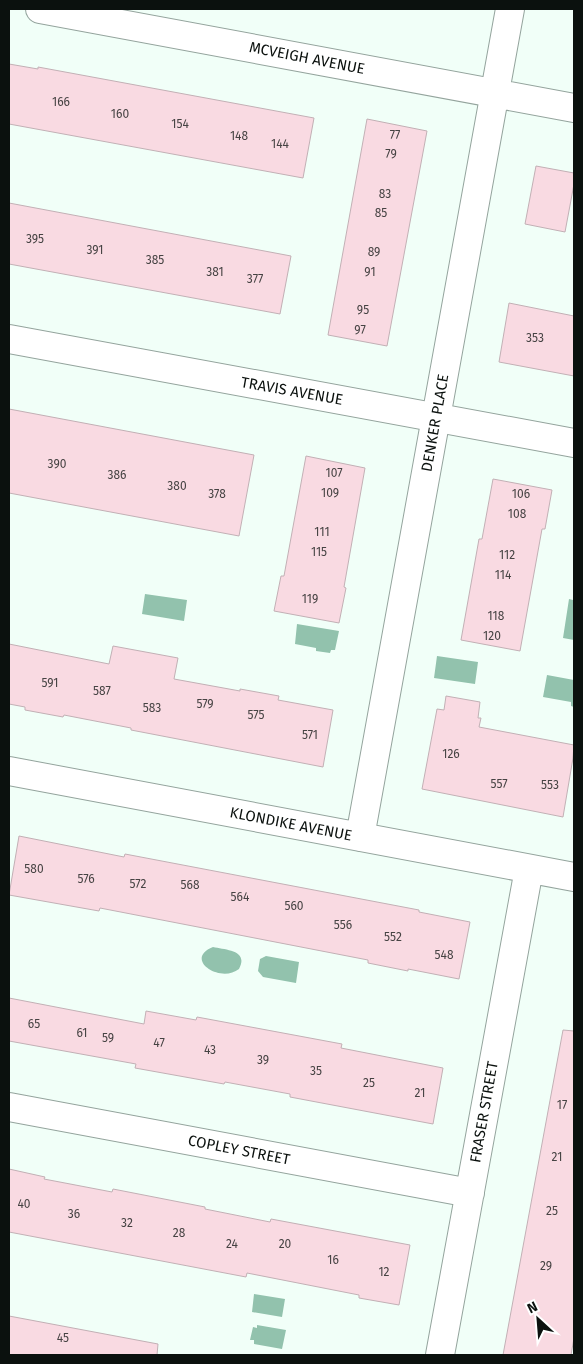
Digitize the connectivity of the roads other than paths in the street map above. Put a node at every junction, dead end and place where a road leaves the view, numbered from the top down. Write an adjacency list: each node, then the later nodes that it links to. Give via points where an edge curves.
1 (40, 9): 3 (street, MCVEIGH AVENUE)
2 (510, 9): 3 (street, DENKER PLACE)
3 (495, 94): 4 (street, MCVEIGH AVENUE); 6 (street, DENKER PLACE)
4 (574, 108)
5 (9, 339): 6 (street, TRAVIS AVENUE)
6 (436, 418): 7 (street, TRAVIS AVENUE); 9 (street, DENKER PLACE)
7 (574, 443)
8 (9, 771): 9 (street, KLONDIKE AVENUE)
9 (360, 837): 10 (street, KLONDIKE AVENUE)
10 (528, 868): 11 (street, KLONDIKE AVENUE); 13 (street, FRASER STREET)
11 (574, 877)
12 (9, 1107): 13 (street, COPLEY STREET)
13 (470, 1193): 14 (street, FRASER STREET)
14 (440, 1355)

